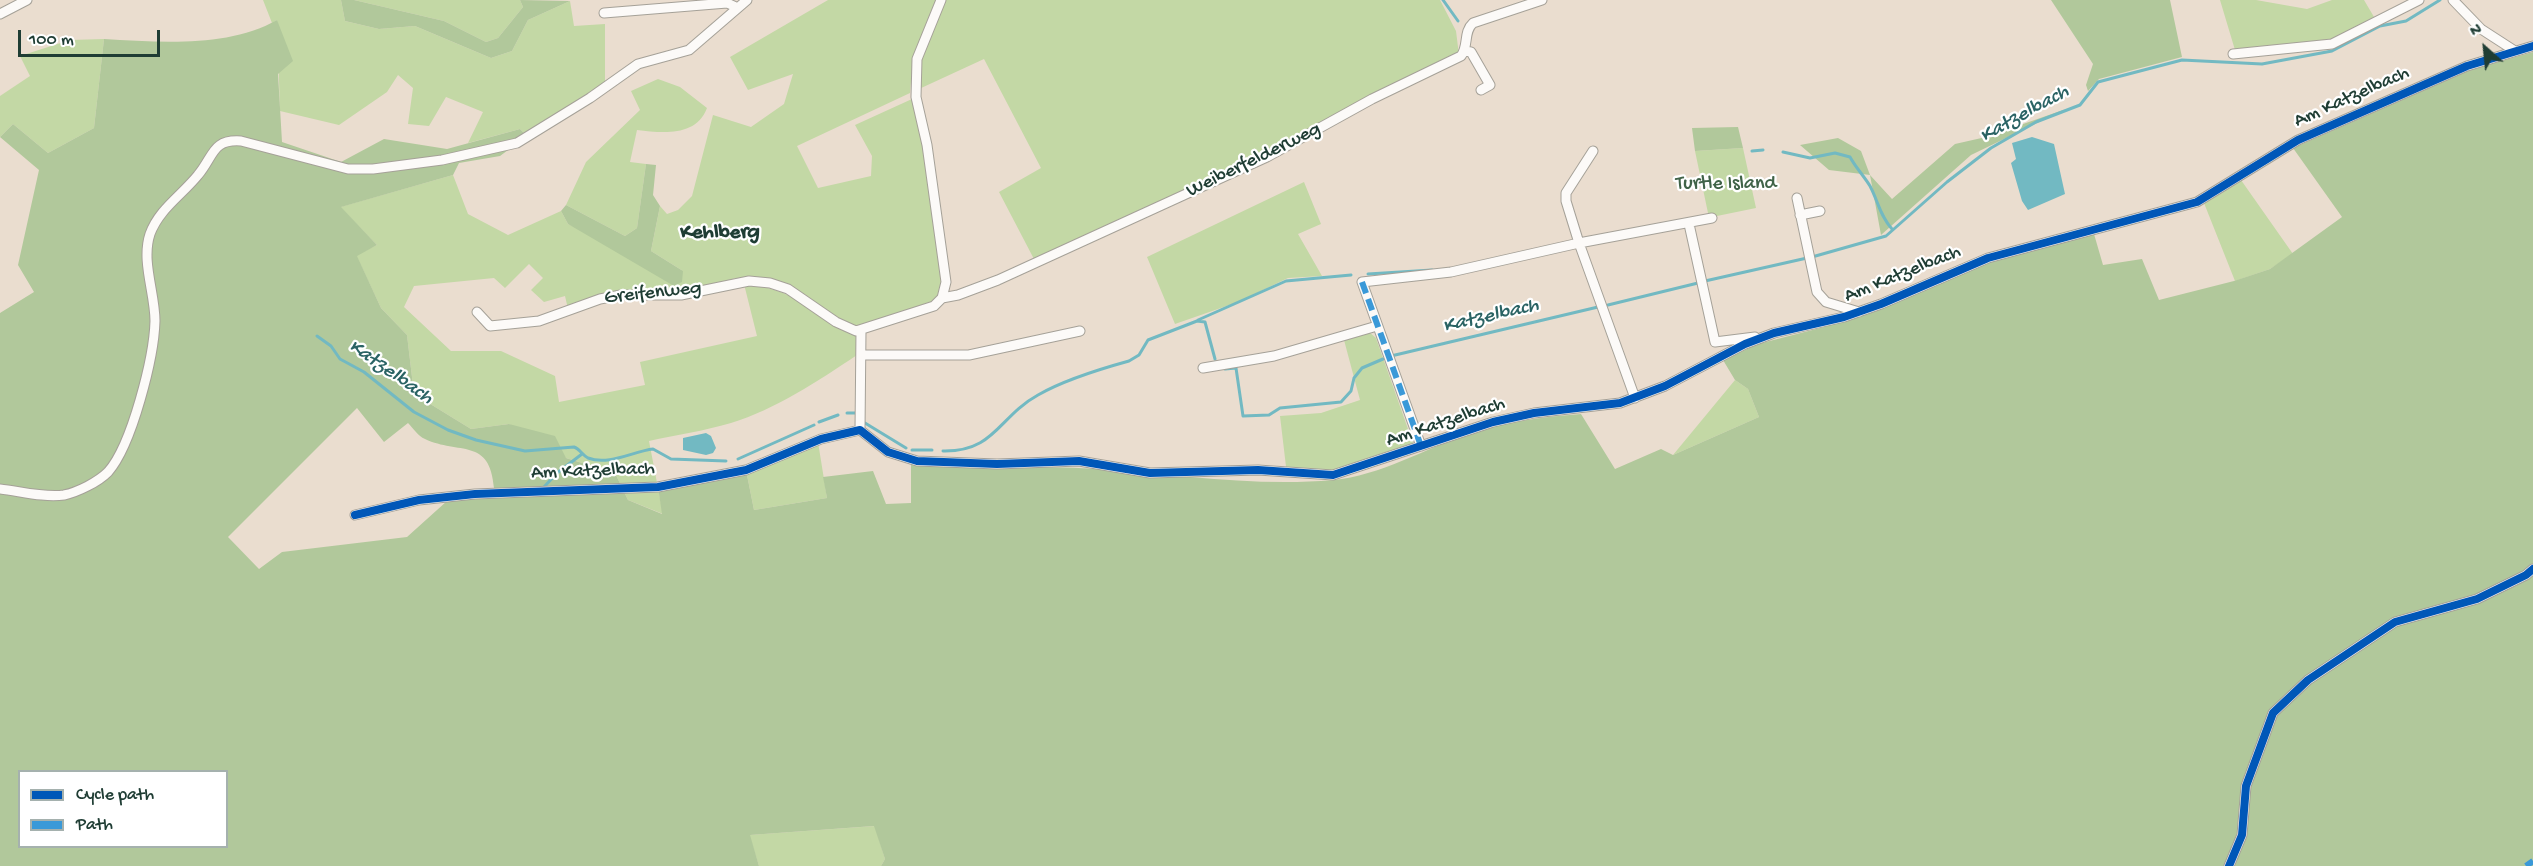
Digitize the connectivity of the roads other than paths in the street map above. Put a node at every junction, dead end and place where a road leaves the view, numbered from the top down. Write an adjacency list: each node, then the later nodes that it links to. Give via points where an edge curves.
1 (27, 0): 9 (street)
2 (747, 0): 7 (street)
3 (941, 0): 22 (street, via 916,59 916,97 941,239 946,282)
4 (1542, 0): 11 (street, via 1473,23 1468,28)
5 (2419, 0): 13 (street, via 2332,44)
6 (2453, 0): 12 (street, via 2481,29)
7 (736, 7): 8 (street, via 727,3); 34 (street, via 689,50 638,64 517,142 442,160 373,169 342,167 241,141 219,145 193,182 160,214 149,236 155,320 151,364 117,459 98,479 63,495)
8 (604, 13)
9 (0, 15)
10 (2533, 46): 12 (street, Am Katzelbach)
11 (1465, 51): 14 (street, via 1472,52 1490,85); 22 (street, Weiberfelderweg, via 1267,157 1008,275)
12 (2515, 51): 24 (street, Am Katzelbach, via 2467,66 2298,140 2197,202 1988,258)
13 (2233, 54)
14 (1481, 90)
15 (1593, 151): 21 (street, via 1566,193)
16 (1797, 198): 18 (street, Am Katzelbach)
17 (1820, 211): 18 (street)
18 (1800, 215): 24 (street, Am Katzelbach, via 1820,297)
19 (1712, 218): 20 (street, Am Katzelbach)
20 (1689, 224): 21 (street, Am Katzelbach); 28 (street, Am Katzelbach, via 1715,342)
21 (1579, 243): 25 (street, Am Katzelbach, via 1451,272 1362,282); 31 (street)
22 (942, 298): 26 (street, via 924,311)
23 (477, 312): 26 (street, Greifenweg, via 490,326 539,321 621,295 681,295 749,282 770,283 788,289 836,322)
24 (1859, 312): 28 (street, Am Katzelbach)
25 (1377, 326): 30 (street, via 1262,359); 33 (street, Am Katzelbach)
26 (861, 331): 29 (street)
27 (1080, 331): 29 (street, via 969,356)
28 (1760, 338): 31 (street, Am Katzelbach)
29 (862, 355): 32 (street)
30 (1203, 368)
31 (1635, 398): 33 (street, Am Katzelbach, via 1519,416)
32 (860, 430): 33 (street, Am Katzelbach, via 888,452 917,461 1079,461 1150,473 1248,470 1333,475); 35 (street, Am Katzelbach, via 821,439 746,470 658,487 475,494 419,500)
33 (1421, 446)
34 (0, 489)
35 (355, 515)
36 (2533, 569): 37 (street, via 2477,599 2395,622 2308,680 2273,714 2246,786 2242,835)
37 (2229, 866)

